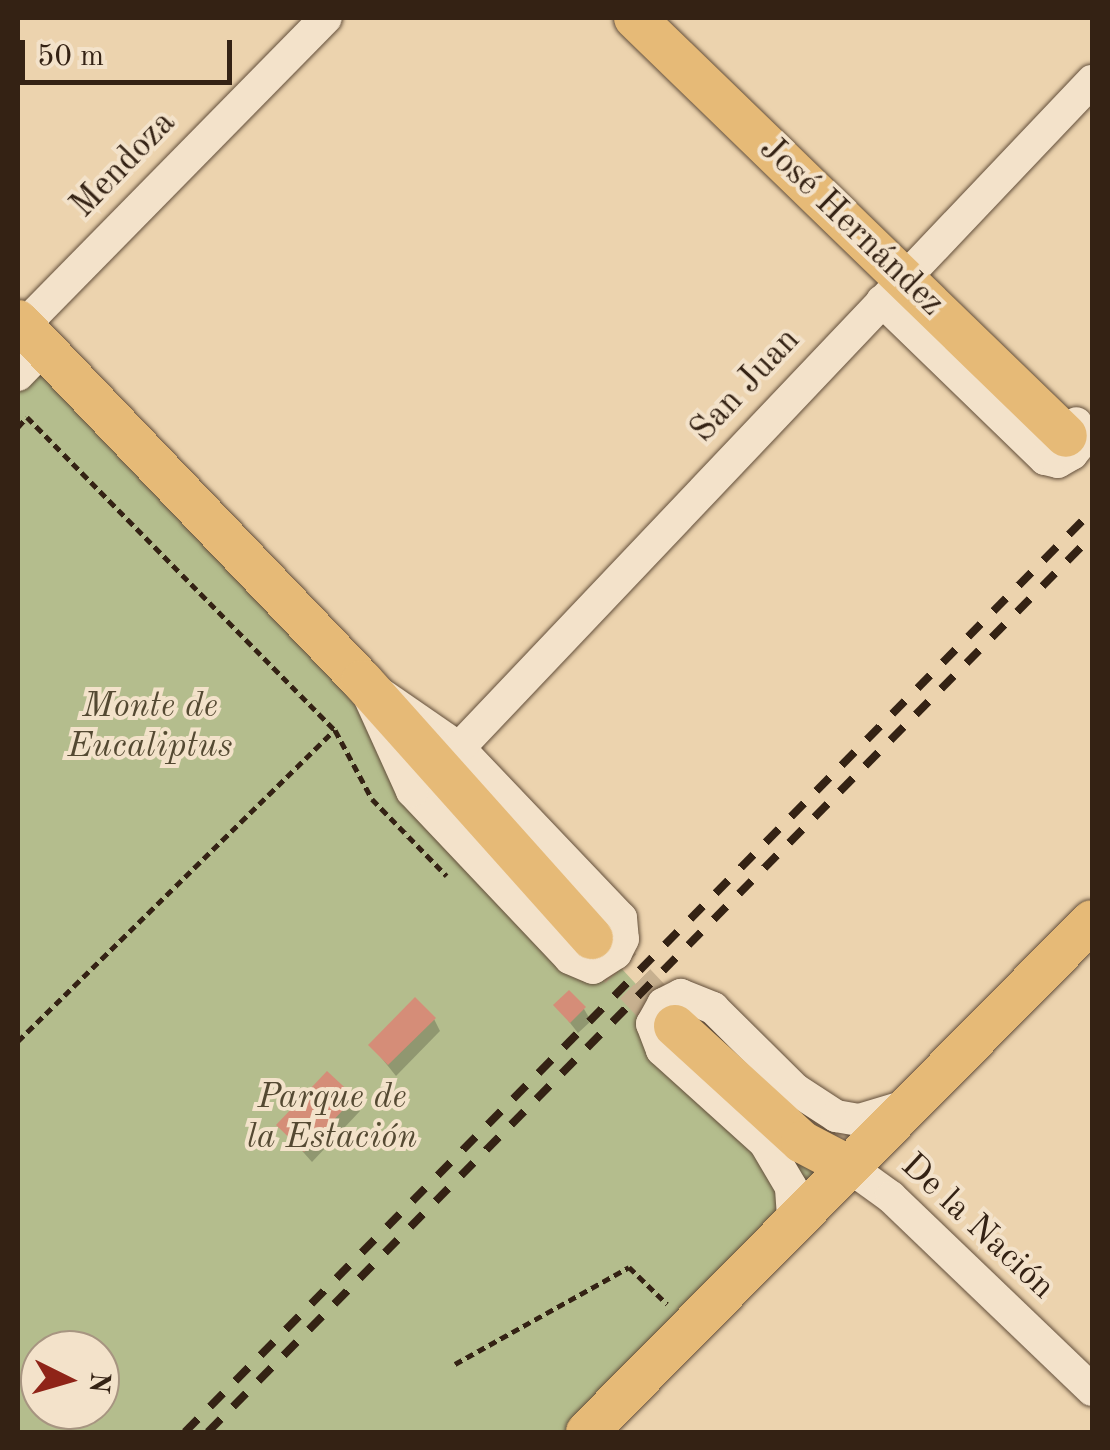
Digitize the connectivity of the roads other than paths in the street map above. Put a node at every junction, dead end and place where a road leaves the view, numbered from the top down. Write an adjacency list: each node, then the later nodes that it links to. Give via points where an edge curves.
1 (326, 18): 5 (street, Mendoza)
2 (635, 18): 4 (main road, José Hernández)
3 (1092, 81): 4 (street, San Juan)
4 (900, 282): 4 (street, José Hernández, via 1080,427 1082,440 1072,454 1058,462 1045,459); 6 (main road, José Hernández); 8 (street, San Juan)
5 (25, 343): 7 (main road)
6 (1066, 436)
7 (362, 681): 8 (street); 8 (street, via 412,792 570,958 592,968 616,953 624,939 620,918); 10 (main road)
8 (459, 748)
9 (1092, 921): 12 (main road)
10 (592, 938)
11 (675, 1026): 13 (main road, via 802,1142)
12 (909, 1105): 13 (main road); 14 (street, via 858,1120 836,1116 796,1090 713,1008 681,995 663,1004 652,1024 662,1050 765,1143 785,1170)
13 (848, 1166): 14 (main road); 15 (street, De la Nación)
14 (794, 1217): 16 (main road)
15 (1092, 1390)
16 (587, 1432)

